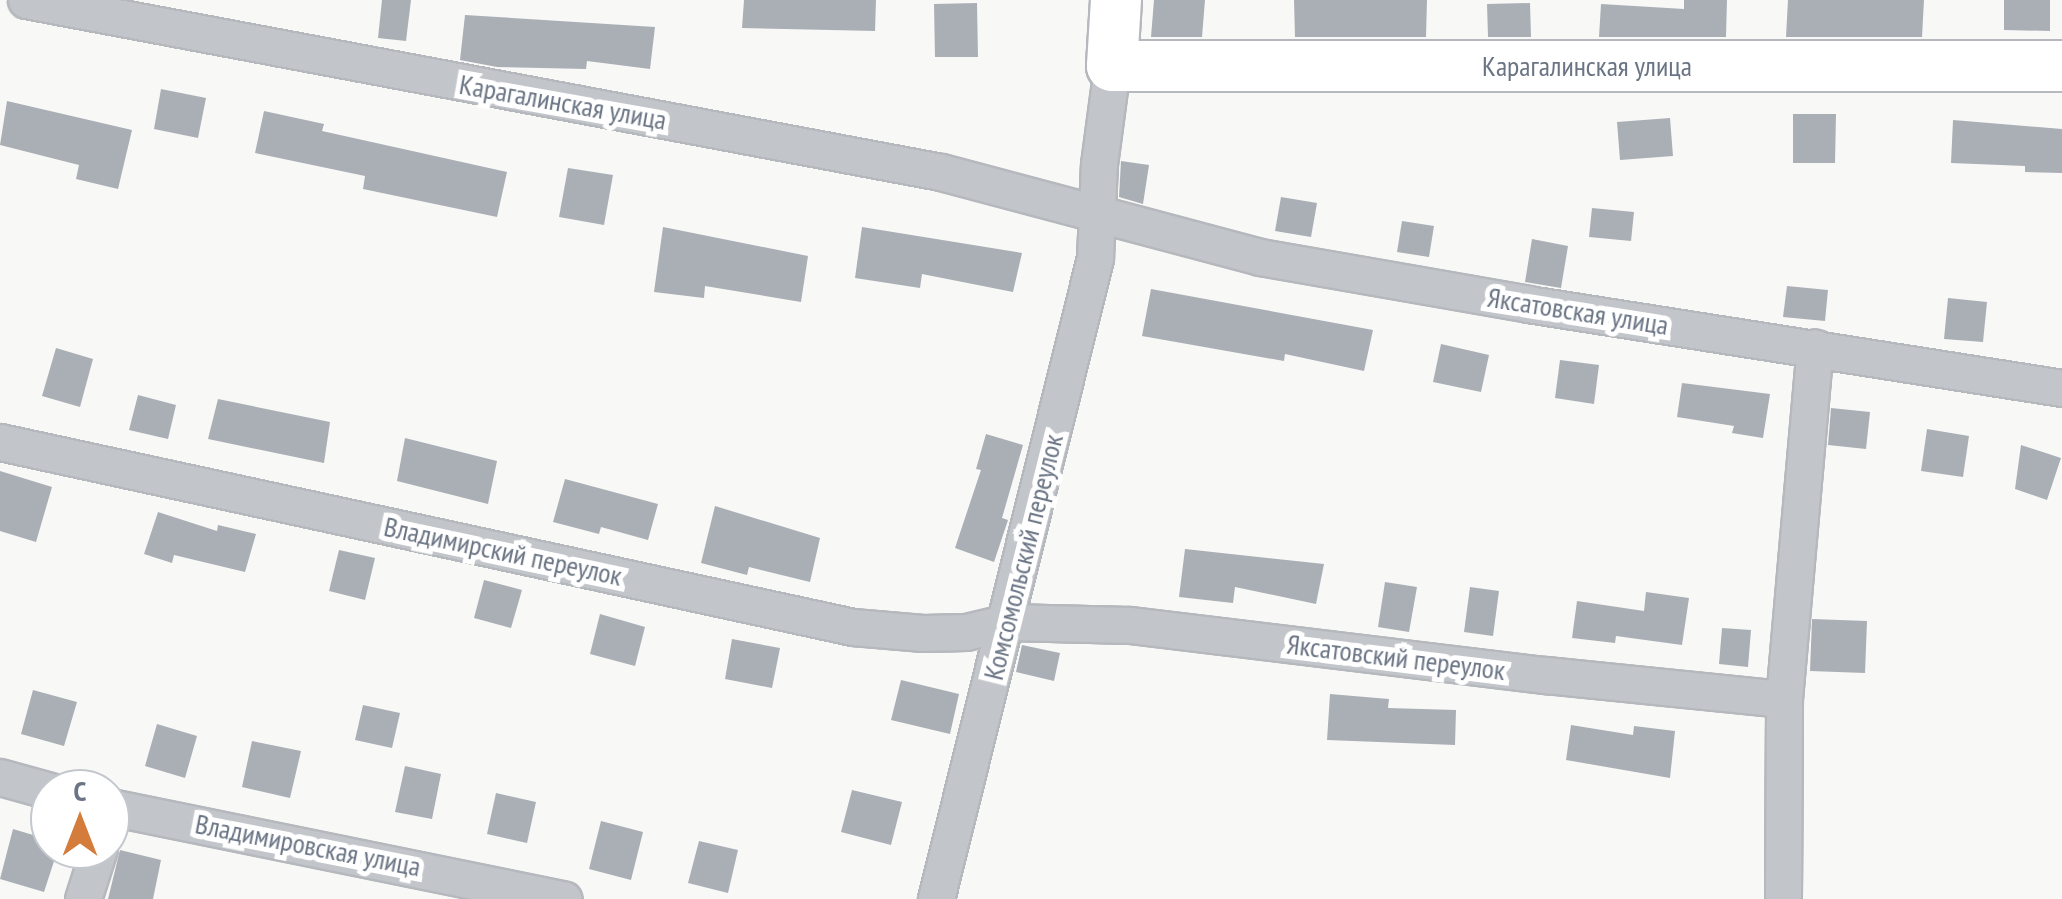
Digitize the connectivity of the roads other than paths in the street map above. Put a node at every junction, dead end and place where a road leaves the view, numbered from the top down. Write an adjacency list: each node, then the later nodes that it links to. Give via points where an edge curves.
1 (26, 0): 5 (street, Карагалинская улица, via 941,172)
2 (1116, 0): 3 (street)
3 (1112, 66): 4 (street, Карагалинская улица); 5 (street, Комсомольский переулок)
4 (2062, 66)
5 (1098, 212): 6 (street, Яксатовская улица, via 1260,257); 9 (street, Комсомольский переулок, via 1095,258)
6 (1815, 348): 7 (street, Яксатовская улица); 10 (street)
7 (2062, 388)
8 (0, 442): 9 (street, Владимирский переулок, via 853,627 966,632)
9 (1008, 622): 10 (street, Яксатовский переулок, via 1130,624); 17 (street, Комсомольский переулок)
10 (1784, 698): 18 (street)
11 (0, 777): 12 (street)
12 (30, 785)
13 (130, 813): 16 (street, Владимировская улица)
14 (92, 869): 15 (street)
15 (83, 899)
16 (564, 899)
17 (936, 899)
18 (1783, 899)

